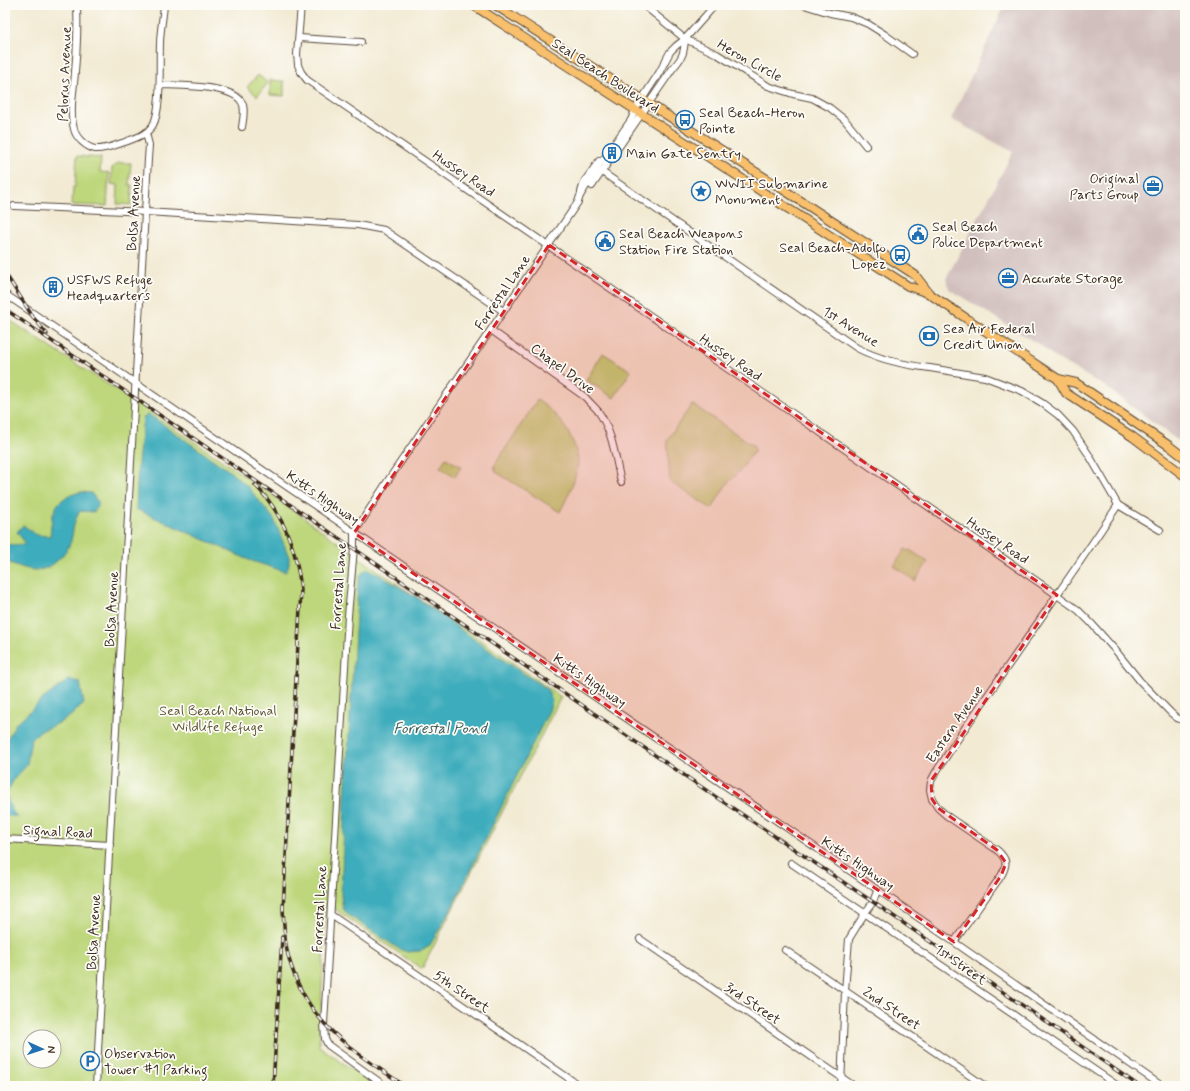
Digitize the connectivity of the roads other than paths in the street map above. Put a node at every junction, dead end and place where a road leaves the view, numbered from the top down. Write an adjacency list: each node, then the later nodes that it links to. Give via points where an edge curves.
1 (77, 5): 18 (street, Pelorus Avenue, via 78,42 72,108 77,136 83,143 102,149)
2 (164, 5): 13 (street, via 160,42)
3 (301, 5): 9 (street, Hussey Road)
4 (473, 5): 16 (main road, Seal Beach Boulevard)
5 (495, 5): 14 (main road, Seal Beach Boulevard)
6 (641, 5): 10 (street, Heron Circle)
7 (715, 5): 10 (street)
8 (804, 5): 12 (street, via 868,24)
9 (299, 38): 11 (street); 24 (street, Hussey Road, via 298,65 307,80)
10 (685, 39): 14 (street, via 670,52); 15 (street, via 681,59); 19 (street, Heron Circle, via 717,54 768,86 812,98 830,108 845,120)
11 (361, 42)
12 (912, 54)
13 (160, 85): 17 (street, via 209,88 237,98 243,104); 18 (street, via 153,125)
14 (641, 99): 15 (main road, Seal Beach Boulevard); 16 (street)
15 (649, 104): 16 (street); 25 (main road, Seal Beach Boulevard, via 915,275)
16 (639, 112): 20 (street, Forrestal Lane); 21 (street, Forrestal Lane, via 607,154); 25 (main road, Seal Beach Boulevard, via 908,286)
17 (242, 127)
18 (146, 133): 23 (street, Bolsa Avenue, via 149,145)
19 (866, 146)
20 (602, 172): 21 (street, Forrestal Lane, via 584,198); 34 (street, 1st Avenue, via 870,355 892,362 990,379 1036,399 1058,415 1073,431)
21 (579, 199): 24 (street, Forrestal Lane)
22 (14, 206): 23 (street)
23 (146, 212): 27 (street, via 358,225 384,230); 30 (street, Bolsa Avenue)
24 (549, 245): 27 (street, Forrestal Lane); 37 (street, Hussey Road)
25 (928, 293): 29 (main road, Seal Beach Boulevard)
26 (5, 294): 30 (street, Kitts Highway)
27 (504, 311): 28 (street, Forrestal Lane)
28 (491, 330): 33 (street, Chapel Drive, via 585,397 597,410 612,439); 36 (street, Forrestal Lane)
29 (1058, 379): 31 (main road, Seal Beach Boulevard, via 1076,383); 32 (main road, Seal Beach Boulevard, via 1066,393 1133,437)
30 (135, 383): 36 (street, Kitts Highway); 40 (street, Bolsa Avenue)
31 (1185, 458)
32 (1185, 476)
33 (620, 482)
34 (1118, 504): 35 (street, 1st Avenue); 37 (street, Eastern Avenue)
35 (1160, 530)
36 (354, 533): 42 (street, Kitts Highway); 44 (street, Forrestal Lane)
37 (1057, 595): 38 (street, Hussey Road, via 1091,623 1171,713); 46 (street, Eastern Avenue, via 931,781 932,799 938,808 997,850 1004,856 1006,863 1001,876)
38 (1185, 721)
39 (5, 839): 40 (street, Signal Road)
40 (110, 846): 50 (street, Bolsa Avenue)
41 (791, 862): 43 (street, 1st Street)
42 (877, 891): 43 (street); 46 (street, Kitts Highway)
43 (865, 913): 48 (street, via 849,939); 56 (street, 1st Street)
44 (331, 915): 51 (street, Forrestal Lane, via 325,1039 328,1045); 52 (street, 5th Street)
45 (640, 939): 49 (street, 3rd Street)
46 (954, 942): 57 (street, Kitts Highway)
47 (785, 950): 48 (street, 2nd Street)
48 (845, 991): 49 (street); 55 (street, 2nd Street)
49 (842, 1078): 53 (street); 54 (street, 3rd Street)
50 (96, 1086)
51 (385, 1086)
52 (580, 1086)
53 (841, 1086)
54 (854, 1086)
55 (985, 1086)
56 (1118, 1086)
57 (1162, 1086)

